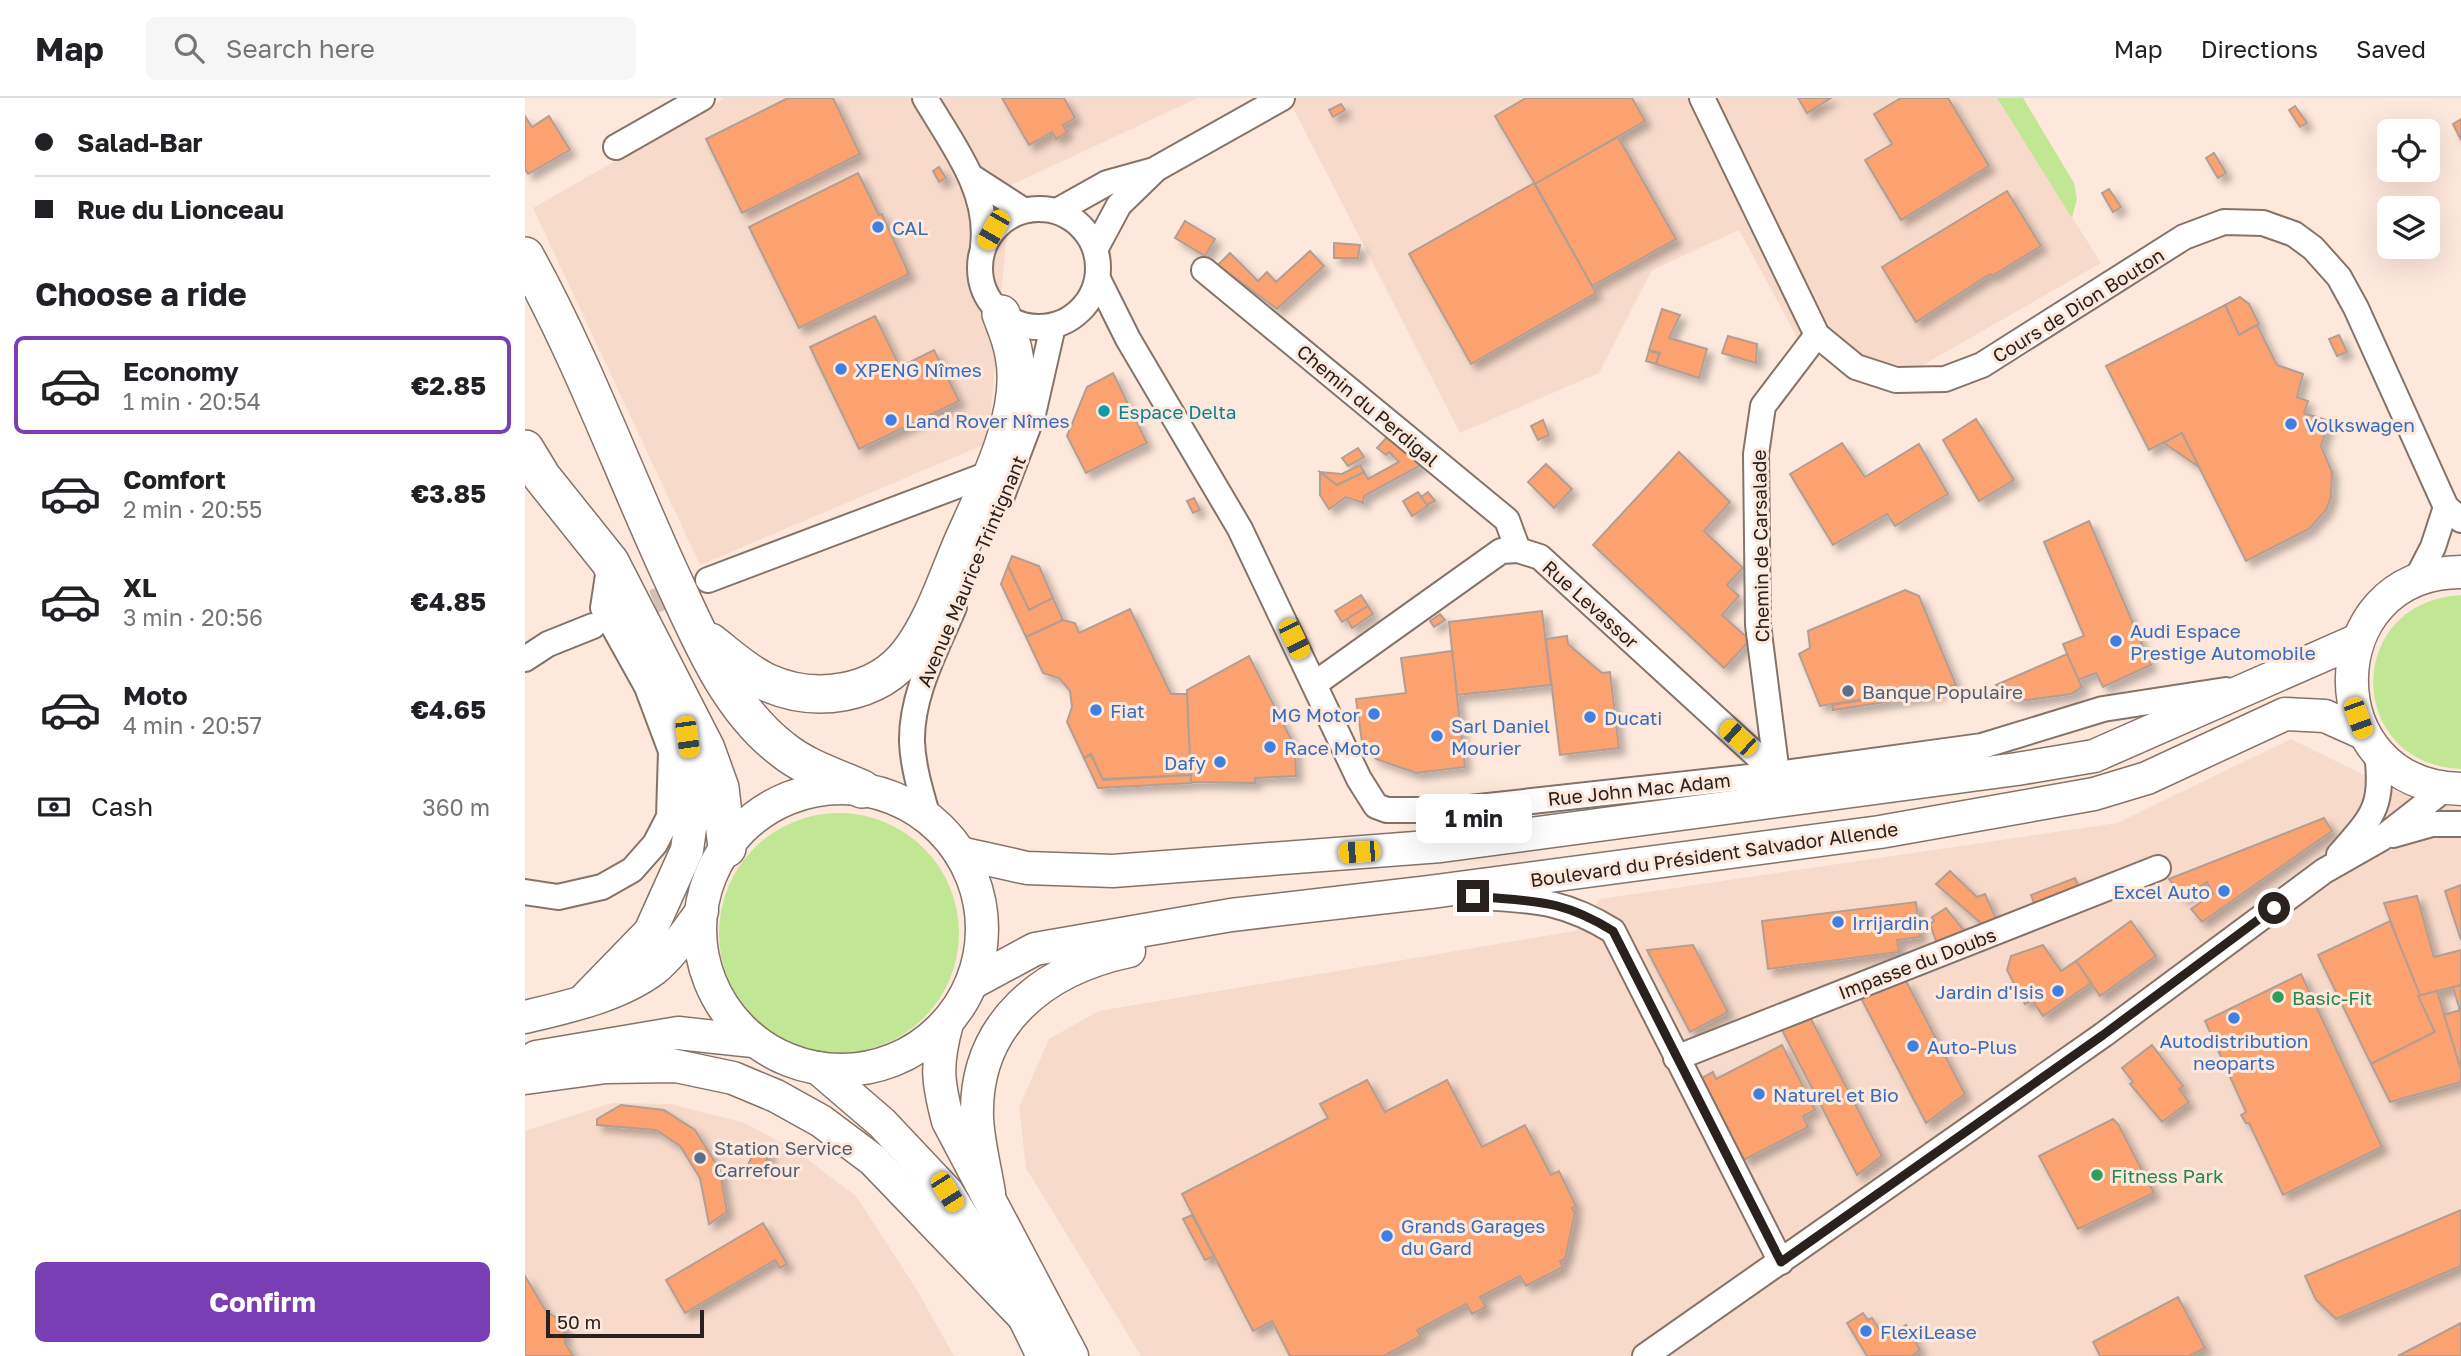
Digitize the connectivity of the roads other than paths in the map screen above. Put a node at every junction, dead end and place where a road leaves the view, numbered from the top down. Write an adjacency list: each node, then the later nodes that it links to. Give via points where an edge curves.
1 (702, 98): 5 (street)
2 (925, 98): 7 (street)
3 (1282, 98): 6 (street)
4 (1702, 98): 18 (street, Cours de Dion Bouton)
5 (616, 147)
6 (1154, 170): 9 (street, via 1108,183); 11 (street, via 1119,205)
7 (972, 177): 8 (street); 10 (street, via 986,222)
8 (1023, 210): 9 (street); 10 (street, via 993,230)
9 (1057, 211): 11 (street, via 1074,219)
10 (983, 246): 15 (street, via 981,283)
11 (1096, 248): 14 (street)
12 (525, 257): 29 (highway, via 560,319 619,463)
13 (1204, 270): 23 (street, Chemin du Perdigal, via 1507,520)
14 (1098, 279): 16 (street, via 1094,293); 19 (street, Rue John Mac Adam)
15 (1001, 314): 17 (street, via 1035,328); 21 (highway, via 1015,356 1016,401)
16 (1076, 316): 17 (street); 19 (street, via 1104,324)
17 (1053, 326): 21 (street, Avenue Maurice Trintignant, via 1033,414)
18 (1817, 335): 22 (street, Cours de Dion Bouton, via 1856,367 1896,380 1945,379 1982,365 2184,237 2224,222 2263,223 2294,234 2339,277); 36 (street, Chemin de Carsalade, via 1763,406 1756,454 1758,625)
19 (1128, 339): 32 (street, Rue John Mac Adam, via 1240,529)
20 (525, 449): 24 (highway)
21 (1004, 468): 26 (street); 29 (highway, via 923,632 909,653 883,676 839,693 793,691 749,673); 39 (street, Avenue Maurice Trintignant, via 913,716 912,744)
22 (2454, 514): 27 (street, Cours de Dion Bouton)
23 (1518, 550): 32 (street, via 1501,551); 36 (street, Rue Levassor, via 1540,557)
24 (610, 562): 34 (highway); 46 (street, via 603,608 647,687 671,751 670,817 655,844 632,870 602,887 558,897)
25 (2461, 572): 27 (main road)
26 (708, 580)
27 (2416, 580): 30 (main road, via 2375,611)
28 (593, 626): 31 (street)
29 (698, 633): 38 (highway, via 731,693 764,733 803,764)
30 (2358, 640): 33 (main road); 35 (main road, via 2350,671 2352,703)
31 (525, 659)
32 (1316, 683): 36 (street, Rue John Mac Adam, via 1359,779 1376,806 1387,810 1451,810)
33 (2256, 685): 36 (street, Rue John Mac Adam, via 2103,709 1982,746); 43 (main road, via 2094,756 1441,846 1113,870 1027,868)
34 (683, 709): 42 (highway, via 706,749 720,788); 51 (main road, via 695,792 687,850 650,932)
35 (2370, 743): 37 (main road, Boulevard du Président Salvador Allende, via 2408,777); 45 (street, via 2381,784 2375,809); 47 (main road, Boulevard du Président Salvador Allende, via 2326,716 2285,714 2147,778 2094,794 1880,832)
36 (1777, 774)
37 (2454, 788): 41 (street)
38 (862, 789): 39 (main road, via 892,797); 42 (main road, via 795,795 762,811)
39 (928, 817): 43 (main road)
40 (2461, 824): 41 (street, via 2432,824)
41 (2382, 838): 45 (street)
42 (727, 848): 48 (main road)
43 (960, 853): 50 (main road, via 978,893 982,943)
44 (2158, 868): 55 (street, Impasse du Doubs)
45 (2324, 871): 60 (street, via 2103,1035)
46 (525, 892)
47 (1430, 892): 49 (main road, Boulevard du Président Salvador Allende); 55 (street, via 1547,901 1585,913 1613,931)
48 (702, 911): 51 (main road, via 653,970); 54 (main road, via 699,946 707,978 723,1009)
49 (1231, 915): 50 (main road, Boulevard du Président Salvador Allende, via 1035,949); 59 (main road, via 1184,940 1094,959 1044,983 1015,1007 992,1045 980,1082 977,1118)
50 (972, 983): 53 (main road)
51 (583, 1001): 52 (main road)
52 (525, 1017)
53 (947, 1023): 57 (main road, via 907,1055 867,1069); 59 (main road, via 938,1083 948,1121)
54 (753, 1041): 56 (main road, via 678,1033); 57 (main road, via 791,1062)
55 (1676, 1058): 60 (street)
56 (525, 1059)
57 (818, 1068): 61 (main road, via 882,1123 947,1192)
58 (525, 1078): 61 (main road, via 606,1067 676,1066 733,1078 776,1096 821,1121 873,1160)
59 (989, 1193): 63 (main road)
60 (1781, 1262): 64 (street)
61 (1024, 1317): 62 (main road)
62 (1043, 1356)
63 (1072, 1356)
64 (1645, 1356)

